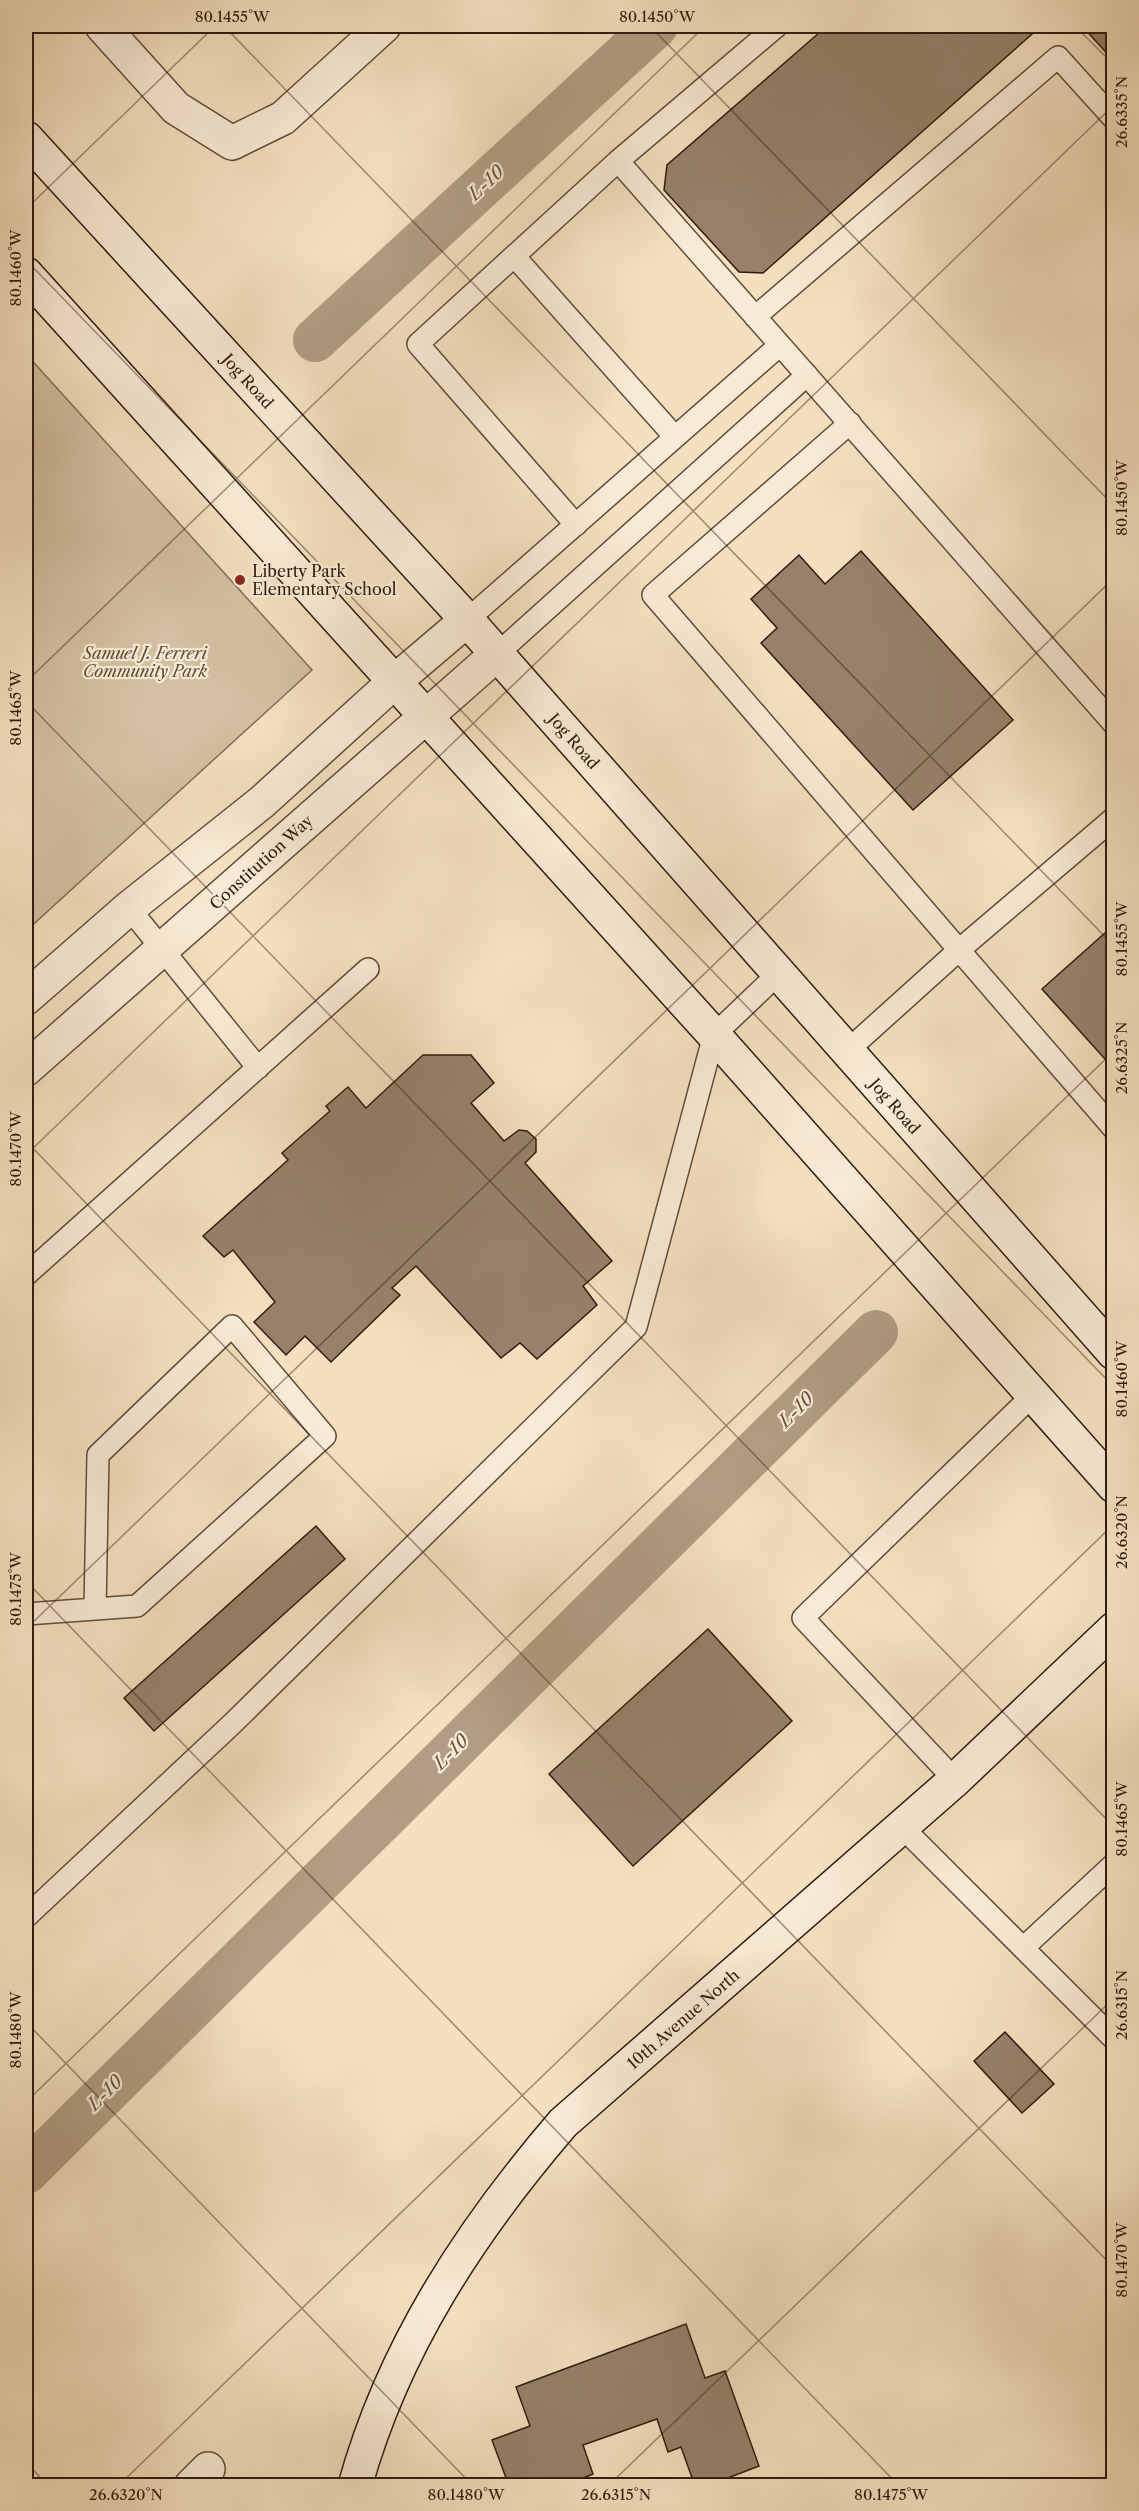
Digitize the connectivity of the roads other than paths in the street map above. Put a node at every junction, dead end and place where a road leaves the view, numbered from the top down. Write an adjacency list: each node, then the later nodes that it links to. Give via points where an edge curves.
1 (102, 26): 2 (main road, via 176,108 232,143 283,118)
2 (384, 26)
3 (777, 26): 6 (lane)
4 (1113, 118): 9 (lane, via 1058,57)
5 (26, 138): 15 (main road, Jog Road)
6 (618, 161): 7 (lane); 9 (lane)
7 (513, 256): 13 (lane); 14 (lane, via 418,344)
8 (26, 274): 17 (main road)
9 (755, 317): 10 (lane)
10 (780, 345): 11 (lane); 13 (lane)
11 (807, 375): 12 (lane); 16 (lane)
12 (850, 423): 19 (lane); 23 (lane, via 653,595)
13 (675, 437): 14 (lane)
14 (576, 525): 15 (lane)
15 (467, 620): 16 (main road, Jog Road); 17 (main road)
16 (497, 654): 18 (main road, Constitution Way); 25 (main road, Jog Road)
17 (394, 682): 18 (main road); 21 (main road, via 262,802)
18 (426, 716): 22 (main road, Constitution Way); 27 (main road)
19 (1113, 724)
20 (1113, 818): 23 (lane)
21 (129, 908): 22 (lane); 26 (main road)
22 (162, 950): 29 (lane); 30 (main road, Constitution Way)
23 (959, 950): 28 (lane); 31 (lane)
24 (368, 969): 29 (lane)
25 (779, 973): 27 (lane); 28 (main road, Jog Road)
26 (26, 998)
27 (714, 1035): 34 (main road); 42 (lane, via 636,1327 232,1724)
28 (847, 1051): 33 (main road, Jog Road)
29 (258, 1068): 32 (lane)
30 (26, 1069)
31 (1113, 1129)
32 (26, 1275)
33 (1113, 1353)
34 (1032, 1395): 35 (main road); 39 (lane, via 803,1618)
35 (1113, 1486)
36 (95, 1609): 36 (lane, via 137,1606 325,1436 232,1326 98,1455); 37 (lane)
37 (26, 1614)
38 (1113, 1629): 39 (main road, 10th Avenue North)
39 (955, 1780): 40 (main road, 10th Avenue North)
40 (902, 1827): 43 (lane); 45 (main road, 10th Avenue North, via 563,2123 518,2176 456,2260 406,2351)
41 (1113, 1864): 43 (lane)
42 (26, 1917)
43 (1023, 1948): 44 (lane)
44 (1113, 2039)
45 (355, 2486)

